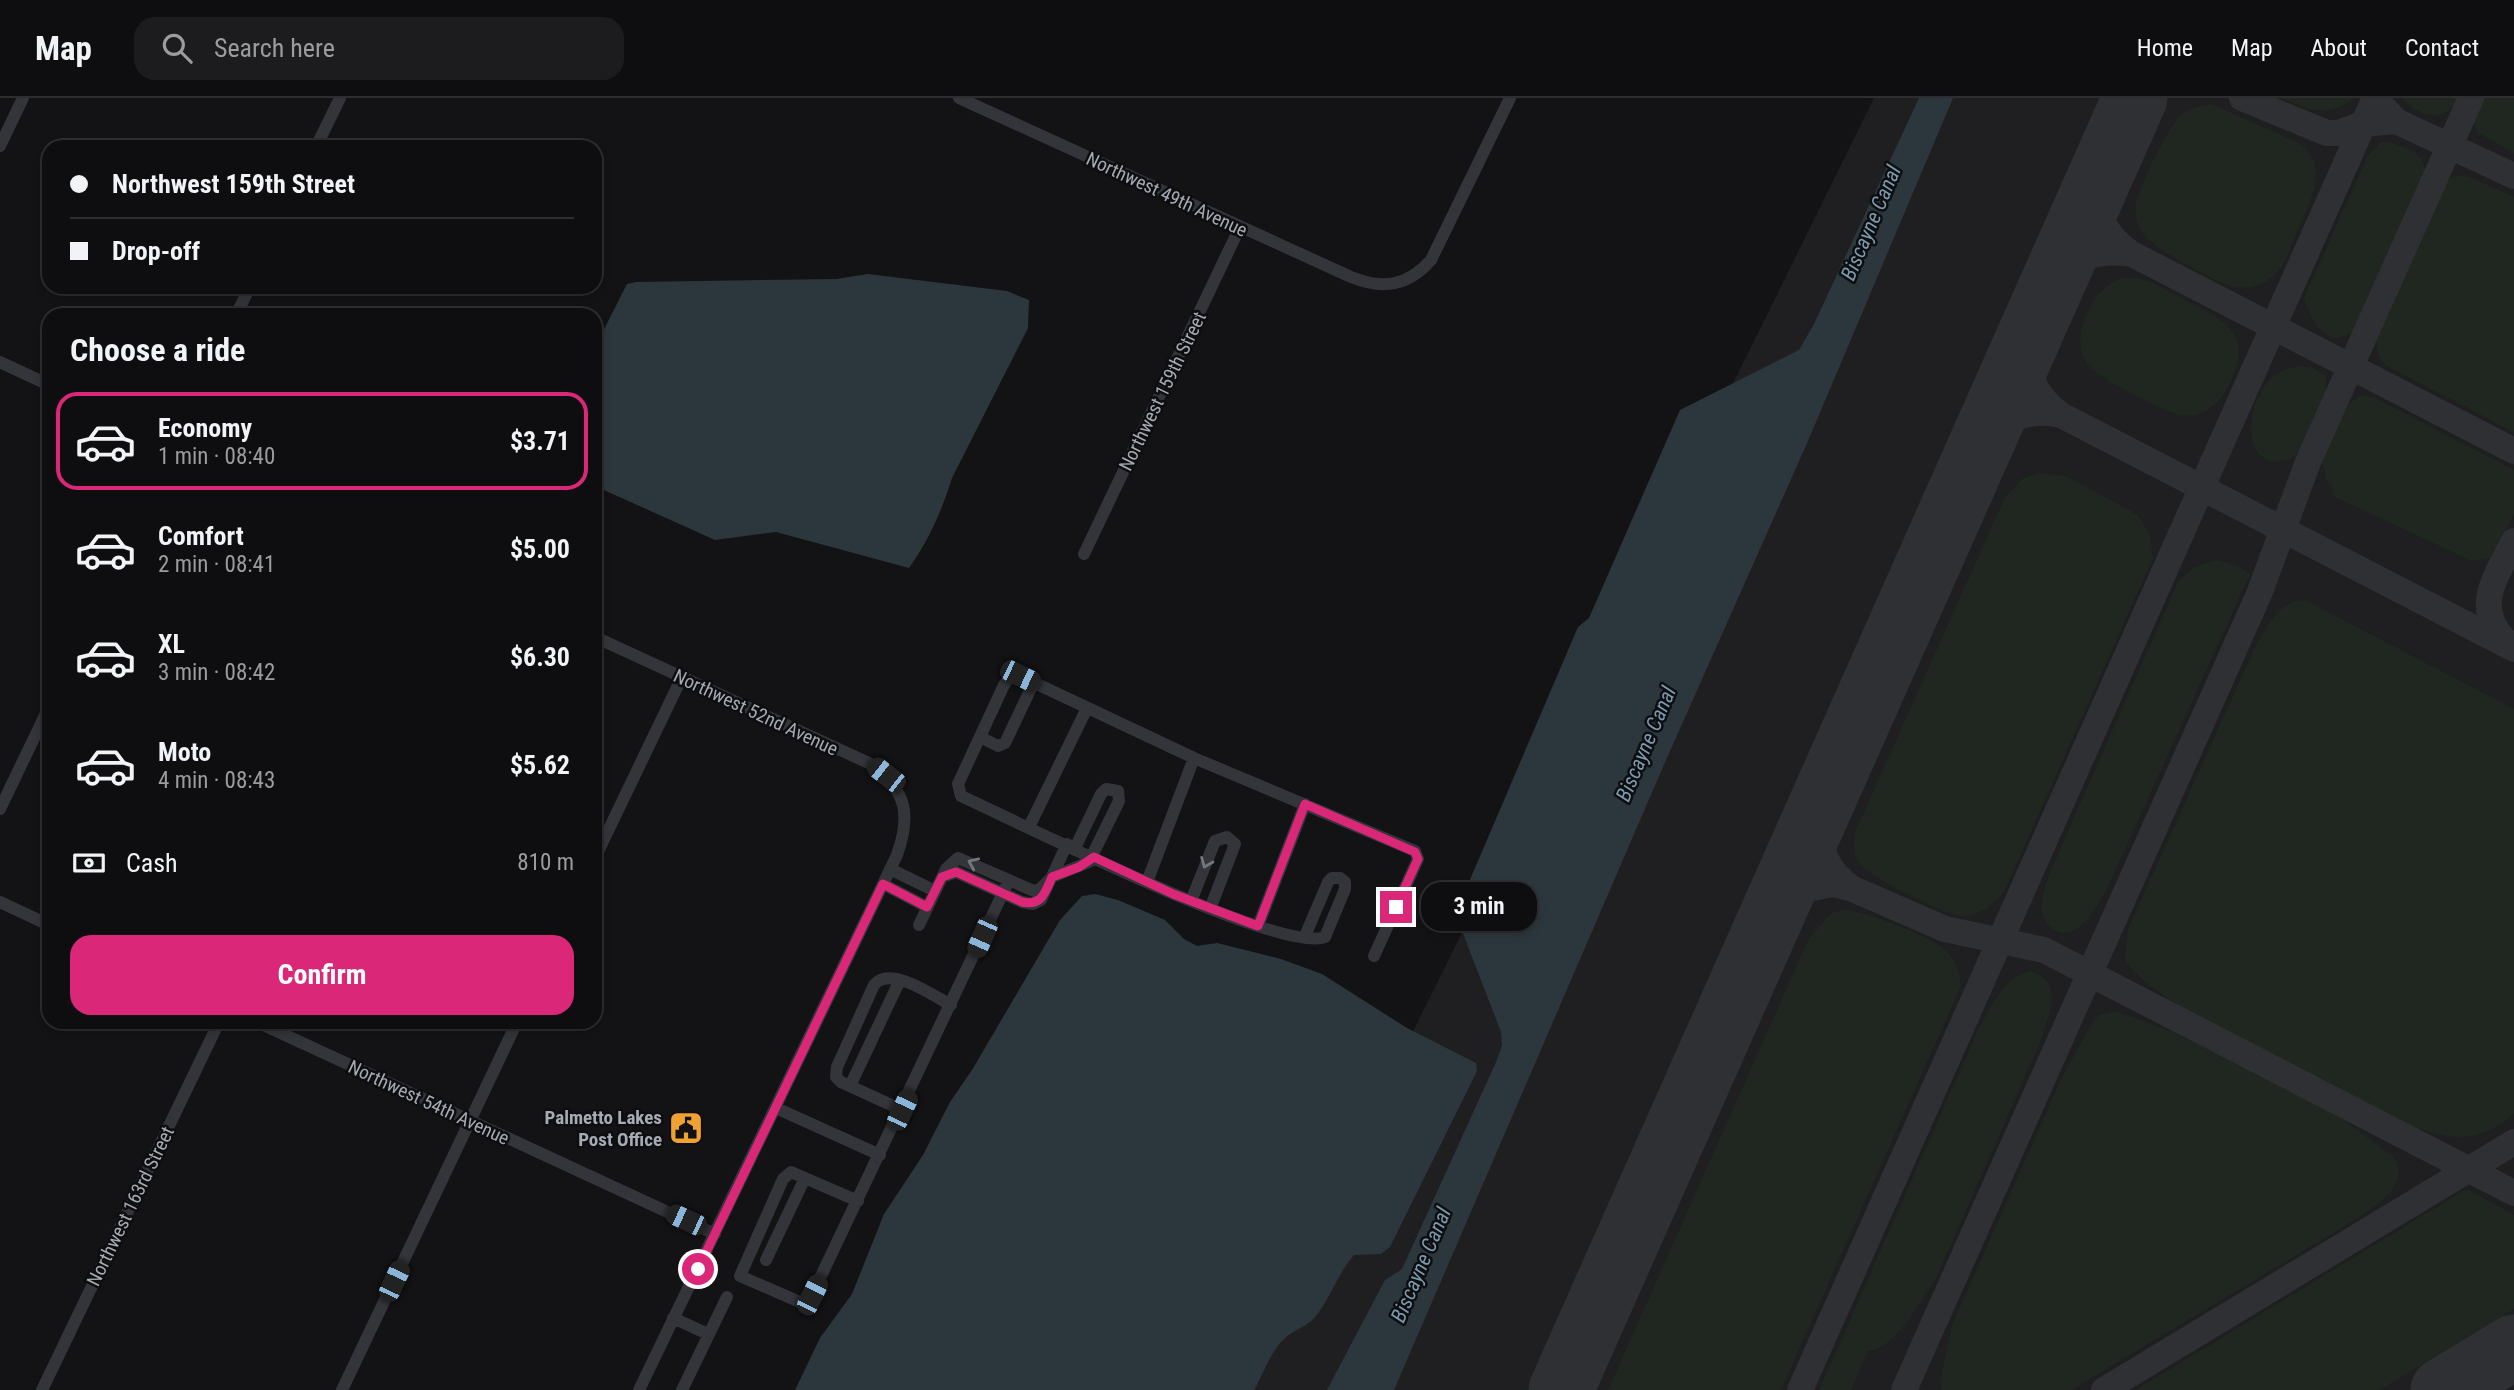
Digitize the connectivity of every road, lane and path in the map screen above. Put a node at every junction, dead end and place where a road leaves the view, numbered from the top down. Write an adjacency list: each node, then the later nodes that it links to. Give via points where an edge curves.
1 (23, 98): 6 (street)
2 (340, 98): 5 (street)
3 (959, 98): 7 (street, Northwest 49th Avenue)
4 (1510, 98): 7 (street, Northwest 49th Avenue, via 1432,260 1409,280 1377,285 1351,277)
5 (319, 140)
6 (0, 146)
7 (1240, 227): 10 (street, Northwest 159th Street)
8 (0, 362): 9 (street)
9 (42, 382)
10 (1084, 554)
11 (602, 640): 12 (street, Northwest 52nd Avenue)
12 (682, 677): 21 (street); 24 (street, Northwest 52nd Avenue, via 873,765 891,782 906,817)
13 (1034, 682): 14 (street); 16 (street, via 1010,677); 16 (street, via 1005,743 998,746)
14 (1087, 708): 17 (street); 20 (street)
15 (42, 722): 19 (street)
16 (980, 737): 20 (street, via 958,784 961,796)
17 (1194, 758): 18 (street); 28 (street)
18 (1305, 804): 38 (street); 40 (street, via 1415,852 1418,859)
19 (0, 809)
20 (1029, 827): 22 (street)
21 (602, 843)
22 (1071, 846): 23 (street); 23 (street, via 1101,794 1106,789 1118,791 1119,801); 26 (street)
23 (1094, 857): 26 (street); 28 (street)
24 (890, 869): 29 (street); 30 (street)
25 (942, 877): 27 (street, one-way to 25, via 958,858); 30 (street); 31 (street, via 956,872)
26 (1052, 877): 27 (street, via 1034,891); 31 (street, via 1041,901 1033,904)
27 (1009, 880): 31 (street)
28 (1147, 882): 32 (street)
29 (883, 884): 34 (street); 47 (street)
30 (934, 891): 34 (street)
31 (1003, 893): 42 (street)
32 (1191, 901): 35 (street); 35 (street, one-way to 32, via 1234,844 1227,837 1215,841)
33 (0, 902): 36 (street)
34 (927, 907): 37 (street)
35 (1209, 909): 38 (street)
36 (42, 922)
37 (919, 925)
38 (1258, 926): 39 (street)
39 (1305, 936): 39 (street, via 1325,937 1345,889 1340,878 1328,882)
40 (1374, 956)
41 (900, 980): 42 (street); 46 (street); 46 (street, via 886,977 874,985 835,1073)
42 (951, 1005): 48 (street)
43 (216, 1029): 58 (street, Northwest 163rd Street)
44 (272, 1029): 49 (street, Northwest 54th Avenue)
45 (514, 1029): 49 (street)
46 (850, 1086): 48 (street)
47 (776, 1108): 50 (street); 53 (street)
48 (902, 1110): 50 (street)
49 (470, 1121): 53 (street, Northwest 54th Avenue); 59 (street)
50 (880, 1155): 52 (street)
51 (805, 1178): 52 (street); 52 (street, via 791,1172 783,1179 740,1276 806,1301); 54 (street)
52 (858, 1201)
53 (715, 1234): 56 (street)
54 (766, 1260)
55 (727, 1297): 57 (street)
56 (673, 1318): 57 (street); 60 (street)
57 (708, 1334): 61 (street)
58 (42, 1390)
59 (342, 1390)
60 (639, 1390)
61 (682, 1390)

